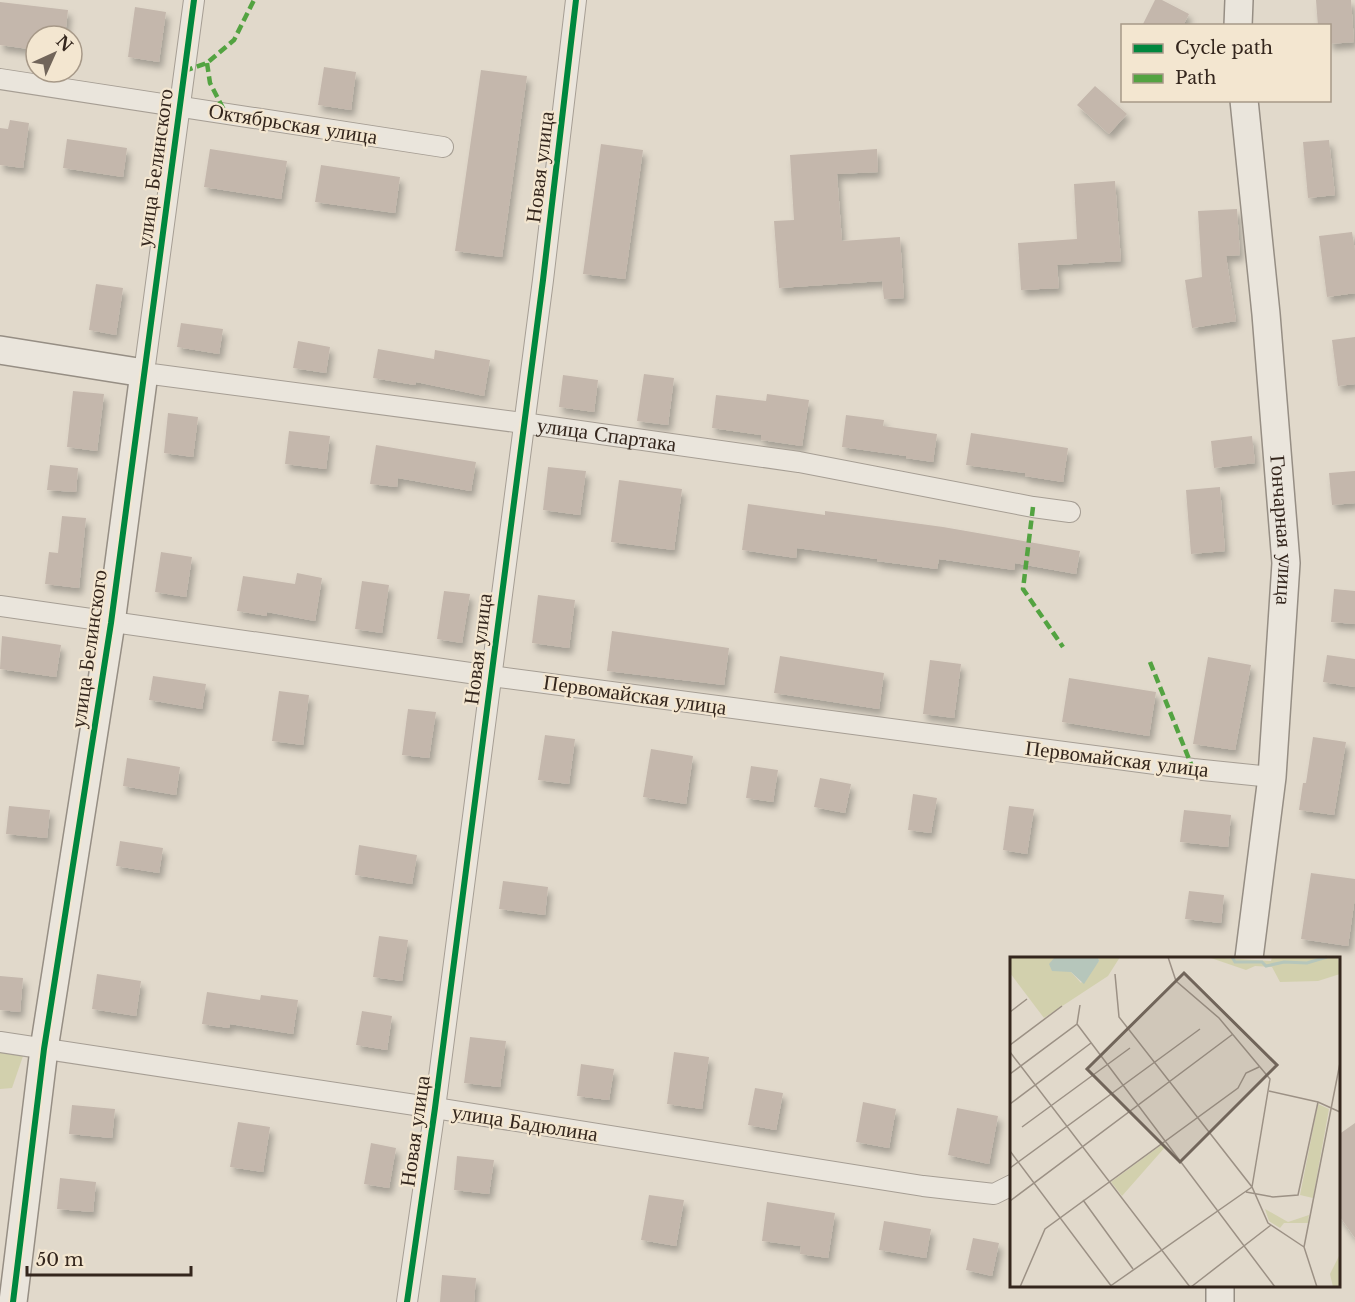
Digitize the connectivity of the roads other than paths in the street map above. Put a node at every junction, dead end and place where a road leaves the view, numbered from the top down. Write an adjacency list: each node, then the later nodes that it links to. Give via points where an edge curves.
1 (194, 0): 7 (street, улица Белинского)
2 (576, 0): 11 (street, Новая улица)
3 (1239, 0): 4 (street)
4 (1238, 24)
5 (0, 79): 7 (street, Октябрьская улица)
6 (1244, 102): 16 (street, Гончарная улица, via 1287,563)
7 (180, 106): 8 (street, Октябрьская улица); 10 (street, улица Белинского)
8 (443, 147)
9 (0, 350): 10 (street, улица Спартака)
10 (144, 373): 11 (street, улица Спартака); 14 (street, улица Белинского)
11 (523, 423): 12 (street, улица Спартака, via 799,462); 15 (street, Новая улица)
12 (1070, 512)
13 (0, 606): 14 (street, Первомайская улица)
14 (111, 623): 15 (street, Первомайская улица); 19 (street, улица Белинского)
15 (491, 676): 16 (street, Первомайская улица); 20 (street, Новая улица)
16 (1272, 777): 17 (street, Гончарная улица)
17 (1249, 957)
18 (0, 1042): 19 (street, улица Бадюлина)
19 (44, 1049): 20 (street, улица Бадюлина); 22 (street, улица Белинского)
20 (435, 1108): 21 (street, улица Бадюлина, via 924,1186 994,1194); 23 (street, Новая улица)
21 (1010, 1186)
22 (13, 1302)
23 (407, 1302)

